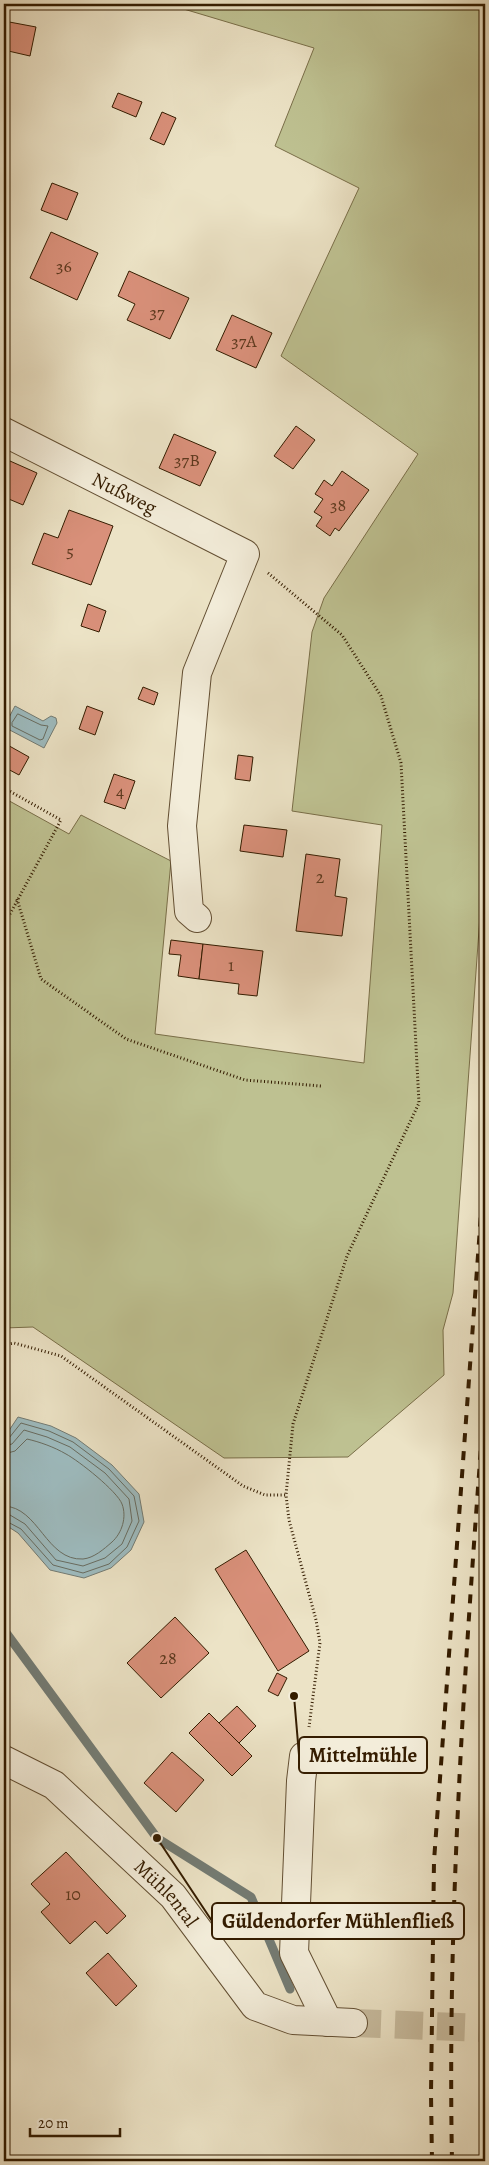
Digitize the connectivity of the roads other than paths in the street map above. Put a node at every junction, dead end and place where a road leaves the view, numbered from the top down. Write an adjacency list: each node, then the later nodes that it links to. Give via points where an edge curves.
1 (4, 432): 2 (street, Nußweg, via 245,554 197,673 182,826 189,911)
2 (197, 918)
3 (304, 1756): 4 (street, Mühlental, via 294,1953 340,2022 294,2020 255,2006 173,1896 54,1785)
4 (4, 1760)

